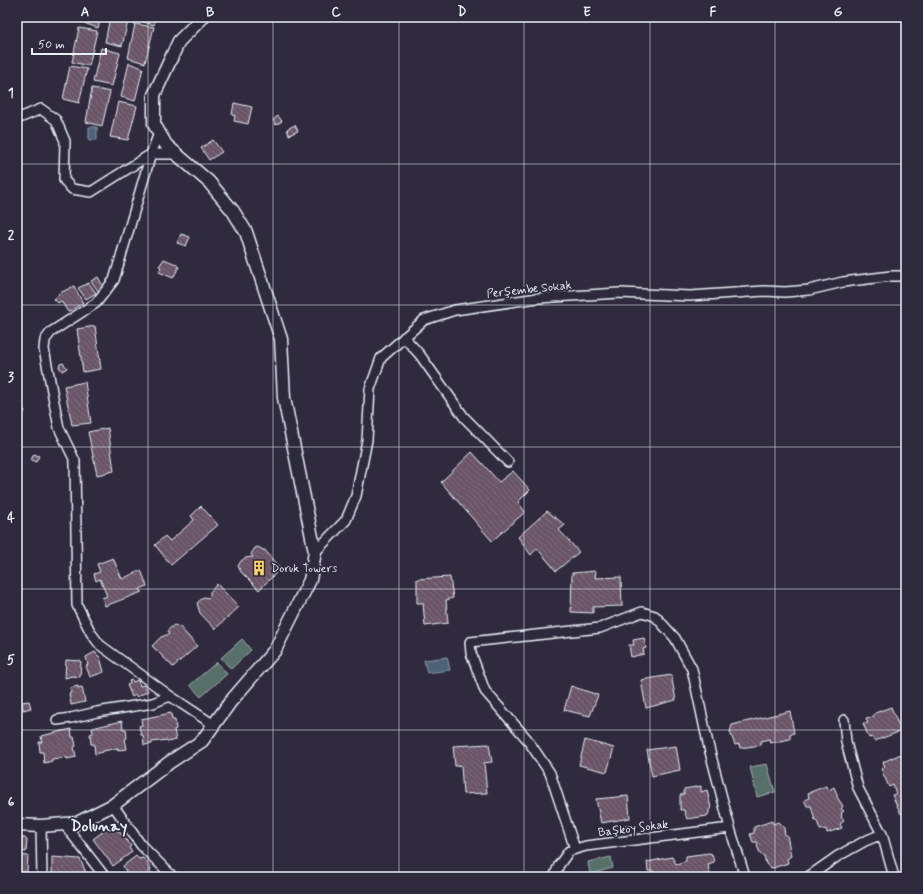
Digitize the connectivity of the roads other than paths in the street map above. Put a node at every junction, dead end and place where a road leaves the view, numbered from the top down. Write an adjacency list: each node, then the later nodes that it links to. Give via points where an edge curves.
1 (204, 17): 3 (street, via 179,42 154,95 154,124)
2 (17, 119): 4 (street, via 41,109 56,120 64,140 64,180 72,189 91,192)
3 (159, 134): 4 (street); 5 (street, via 166,146)
4 (152, 154): 5 (street); 10 (street, via 114,280 96,303 51,332 45,340 44,349 59,428 75,461 77,605 100,645)
5 (176, 154): 9 (street, via 208,182 234,210 246,232 281,339 284,398)
6 (906, 276): 7 (street, Perşembe Sokak, via 843,282 809,290 785,292 690,296 619,293 538,298 455,310 424,320)
7 (404, 337): 8 (street, via 464,417); 9 (street, Perşembe Sokak, via 381,358 370,389 367,440 356,496 346,520)
8 (508, 462)
9 (315, 552): 13 (street, via 310,580 275,650)
10 (170, 696): 11 (street, via 152,703); 13 (street)
11 (57, 720)
12 (844, 720): 19 (street, via 846,742 858,788)
13 (214, 725): 14 (street, via 202,741)
14 (113, 805): 15 (street, via 77,823); 24 (street, via 141,845)
15 (64, 824): 17 (street); 23 (street)
16 (17, 825): 17 (street)
17 (41, 826): 22 (street)
18 (730, 828): 20 (street, Başköy Sokak); 20 (street, via 692,669 675,638 654,616 642,612 600,628 470,642 471,653 485,691 527,739 550,773); 26 (street)
19 (882, 834): 21 (street, via 838,856); 27 (street)
20 (575, 849): 25 (street, via 568,851)
21 (813, 876)
22 (42, 877)
23 (104, 877)
24 (173, 877)
25 (554, 877)
26 (746, 877)
27 (894, 877)

